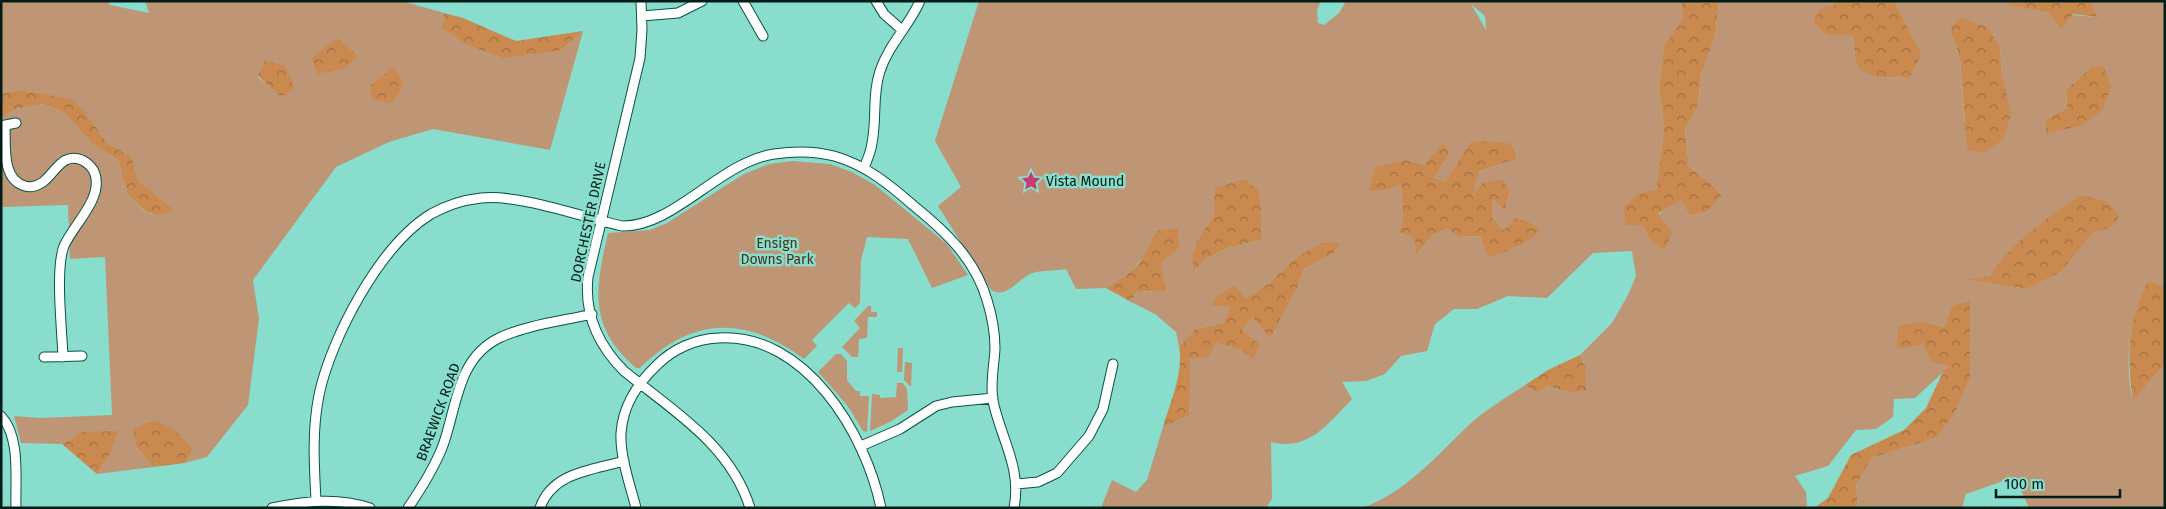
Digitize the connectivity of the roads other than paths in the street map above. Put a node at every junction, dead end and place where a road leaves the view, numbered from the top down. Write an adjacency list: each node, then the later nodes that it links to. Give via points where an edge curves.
1 (641, 1): 6 (street, DORCHESTER DRIVE)
2 (702, 1): 6 (street, via 678,13)
3 (743, 1): 8 (street)
4 (876, 1): 7 (street, via 884,14)
5 (920, 1): 7 (street)
6 (642, 16): 12 (street, DORCHESTER DRIVE, via 640,58)
7 (902, 30): 11 (street, via 888,50 878,75 872,143)
8 (763, 36)
9 (16, 123): 10 (street)
10 (3, 125): 14 (street, via 8,167 13,179 22,185 36,186 58,164 71,158 86,162 95,174 96,184 89,206 66,242 61,260)
11 (864, 168): 12 (street, via 815,152 772,154 723,175 648,222 629,226); 19 (street, via 891,185 943,230 976,272 987,299 993,327)
12 (602, 221): 13 (street, DORCHESTER DRIVE, via 587,287); 24 (street, via 507,198 484,198 450,205 413,228 364,290 330,358 320,392 314,433)
13 (592, 314): 18 (street, DORCHESTER DRIVE, via 592,323 604,348); 28 (street, BRAEWICK ROAD, via 508,334 479,352 462,380 436,463)
14 (63, 356): 15 (street); 16 (street)
15 (82, 356)
16 (44, 357)
17 (1114, 364): 23 (street, via 1103,409 1089,436 1056,473 1038,482)
18 (639, 383): 21 (street, via 658,363 693,342 720,338 748,340 768,346 795,363 826,393); 22 (street, via 623,418 621,443); 31 (street, DORCHESTER DRIVE, via 719,451 735,474)
19 (993, 398): 21 (street, via 936,406 900,429); 23 (street)
20 (1, 416): 25 (street, via 11,429 14,440)
21 (861, 446): 32 (street, via 874,478)
22 (624, 461): 29 (street, via 564,479 549,492); 30 (street)
23 (1016, 484): 33 (street)
24 (316, 500): 26 (street); 27 (street)
25 (16, 508)
26 (272, 508)
27 (370, 508)
28 (408, 508)
29 (540, 508)
30 (636, 508)
31 (750, 508)
32 (881, 508)
33 (1014, 508)

